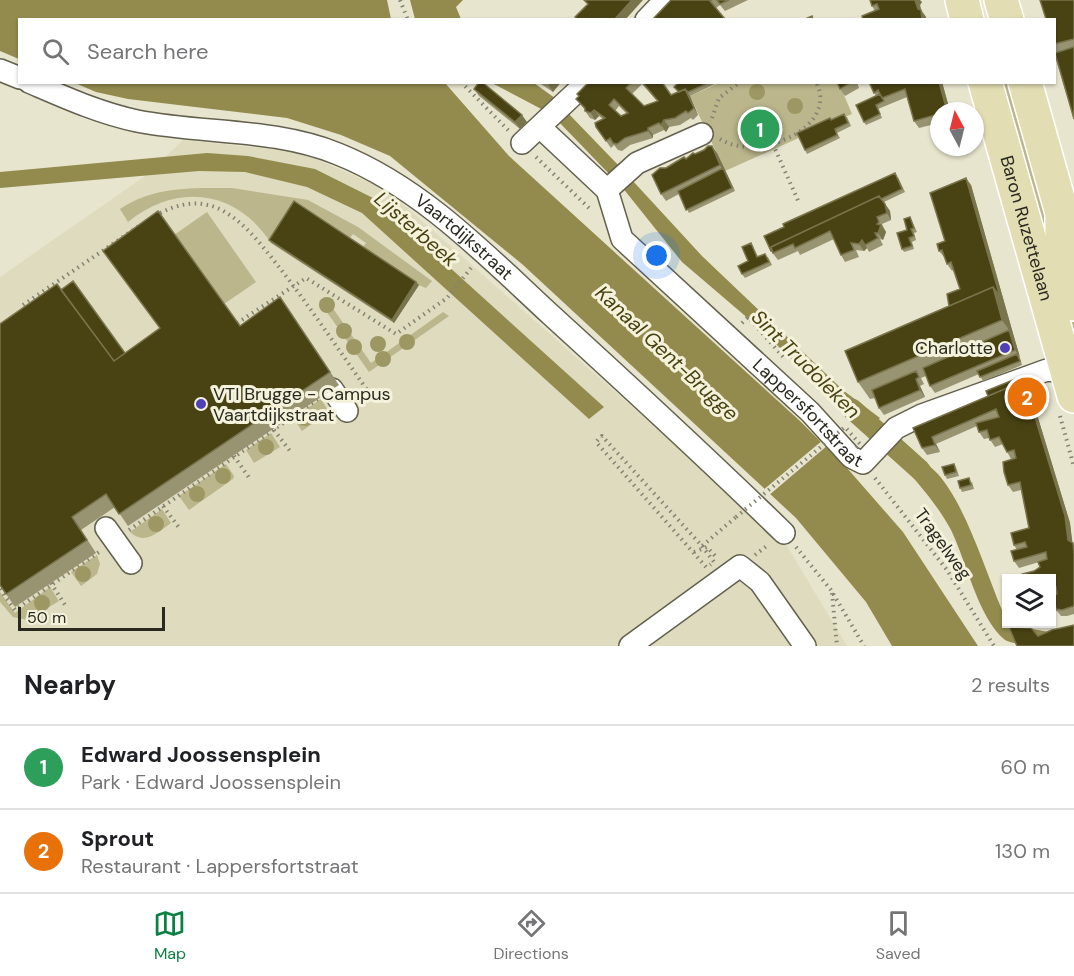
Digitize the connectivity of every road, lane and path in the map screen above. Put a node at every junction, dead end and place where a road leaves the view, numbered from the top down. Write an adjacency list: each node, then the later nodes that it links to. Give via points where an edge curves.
1 (400, 0): 5 (path)
2 (665, 0): 6 (street)
3 (962, 0): 7 (main road)
4 (1001, 0): 8 (main road)
5 (407, 18)
6 (648, 18)
7 (966, 18)
8 (1006, 18)
9 (0, 70): 10 (street)
10 (18, 77)
11 (34, 84): 45 (street, Vaartdijkstraat, via 91,108 136,121 283,137 336,153 379,172 412,193 510,277)
12 (463, 84): 20 (path)
13 (737, 84): 19 (path, via 719,98)
14 (817, 84): 21 (path, via 818,109 812,122)
15 (986, 84): 34 (main road, Baron Ruzettelaan)
16 (1026, 84): 26 (main road, Baron Ruzettelaan)
17 (583, 87): 18 (street)
18 (551, 117): 20 (street); 22 (street)
19 (710, 131): 21 (path, via 742,148); 22 (street, via 637,163)
20 (522, 143): 27 (path)
21 (773, 144): 23 (path)
22 (617, 181): 27 (street)
23 (799, 203)
24 (152, 218): 29 (path, via 179,205 194,203 224,211 246,229)
25 (144, 223): 31 (path)
26 (1068, 226): 30 (main road, Baron Ruzettelaan, via 1062,258)
27 (622, 239): 40 (street, Lappersfortstraat, via 810,412 851,458)
28 (465, 276): 29 (path, via 447,298 396,334 306,278)
29 (293, 286): 32 (path); 33 (path)
30 (1074, 304)
31 (23, 305)
32 (237, 323)
33 (358, 376): 35 (path); 36 (path)
34 (1072, 380): 40 (street, Lappersfortstraat, via 1047,370 1026,376 896,428 880,444)
35 (333, 391): 37 (street); 38 (path)
36 (370, 394)
37 (347, 411)
38 (274, 430): 39 (path); 41 (path)
39 (290, 451)
40 (860, 455): 47 (path, Tragelweg, bridge, via 860,444 845,427); 58 (path, Tragelweg, via 948,570)
41 (234, 456): 42 (path); 43 (path)
42 (250, 479)
43 (163, 506): 44 (path); 46 (path)
44 (180, 529)
45 (784, 533): 49 (path); 52 (path)
46 (110, 534): 48 (street); 50 (path)
47 (702, 546): 47 (path, bridge, via 714,562 707,568 596,442 602,436)
48 (131, 563)
49 (740, 566): 54 (street); 55 (street, via 760,582)
50 (51, 584): 51 (path, via 15,610); 53 (path)
51 (0, 589)
52 (831, 590): 56 (path); 57 (path)
53 (67, 608)
54 (630, 646)
55 (805, 646)
56 (837, 646)
57 (864, 646)
58 (994, 646)

